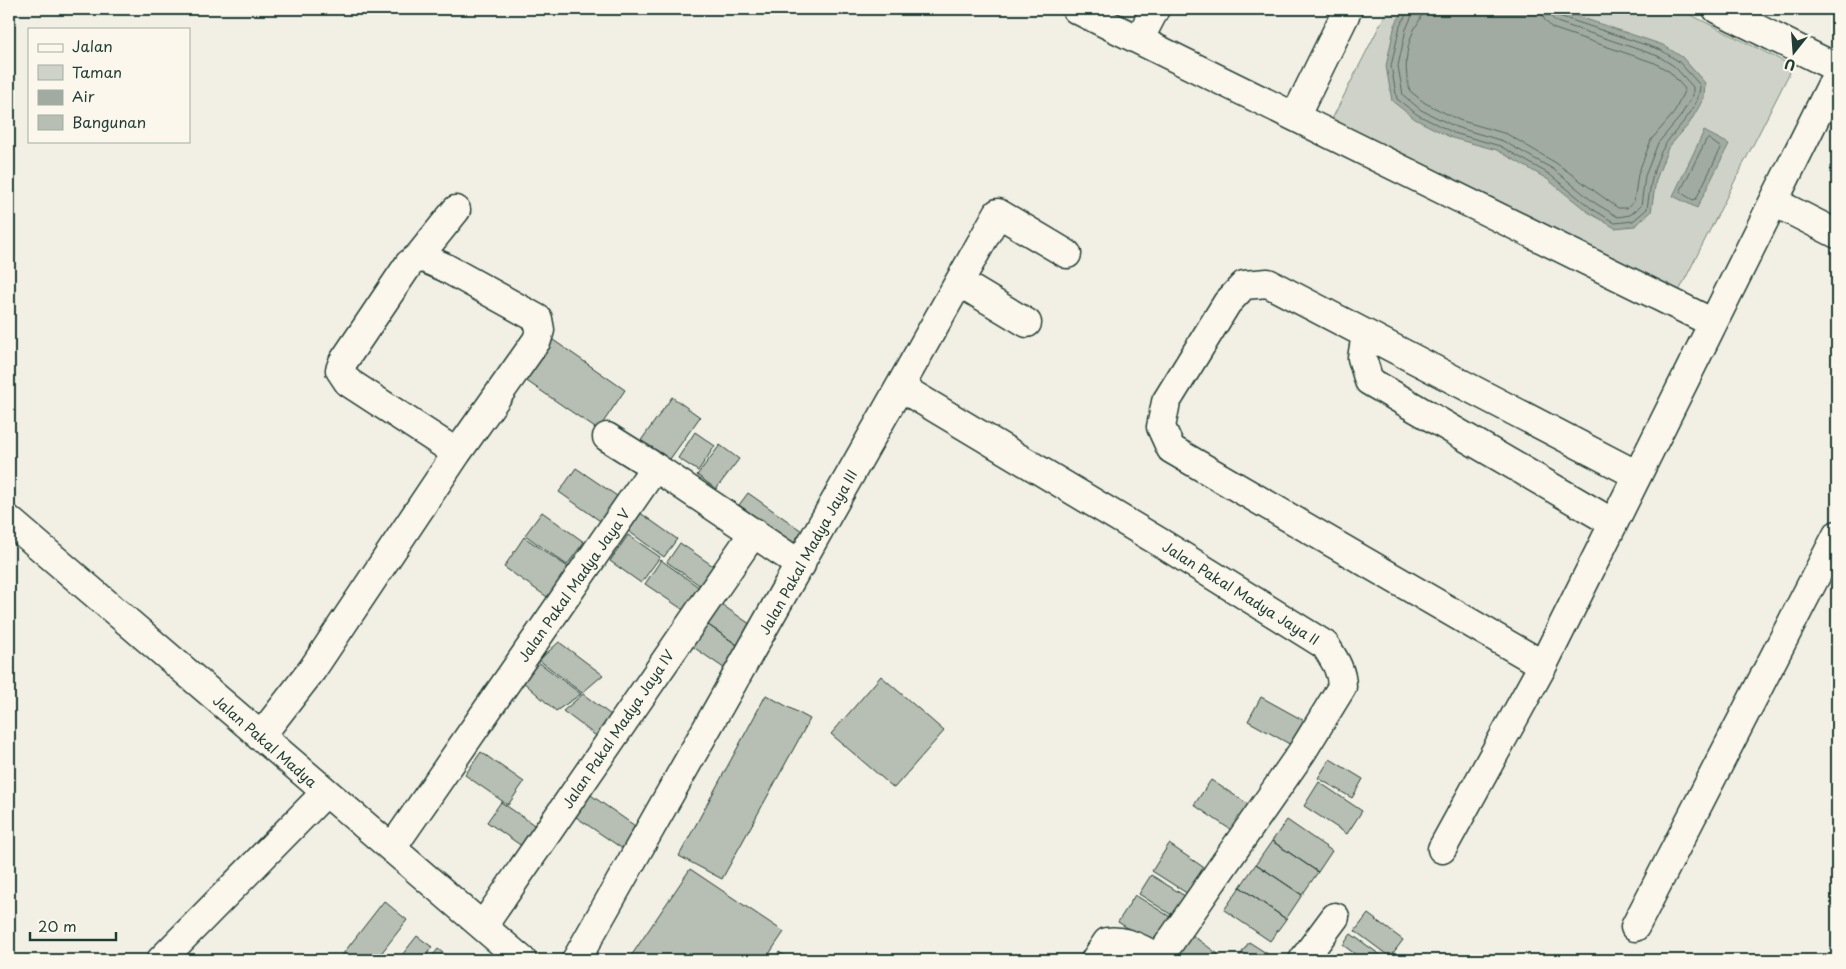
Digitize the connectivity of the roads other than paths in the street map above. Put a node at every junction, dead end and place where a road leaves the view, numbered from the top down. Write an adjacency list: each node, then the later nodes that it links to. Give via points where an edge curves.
1 (1076, 9): 5 (street)
2 (1155, 9): 5 (street)
3 (1348, 9): 8 (street)
4 (1717, 9): 6 (street)
5 (1139, 40): 8 (street)
6 (1837, 68)
7 (1837, 74): 9 (street)
8 (1295, 117): 16 (street)
9 (1774, 202): 11 (street); 16 (street)
10 (456, 210): 13 (street)
11 (1837, 234)
12 (1067, 254): 14 (street, Jalan Pakal Madya Jaya III, via 998,213)
13 (419, 256): 20 (street, via 409,264 340,370 348,382); 20 (street, via 444,266 538,319 540,330 537,340)
14 (959, 282): 15 (street); 18 (street, Jalan Pakal Madya Jaya III)
15 (1027, 323)
16 (1713, 323): 22 (street)
17 (1366, 335): 22 (street); 24 (street, via 1362,358 1369,381); 28 (street, via 1268,283 1244,285 1227,303 1166,402 1161,427 1171,449)
18 (900, 386): 27 (street, Jalan Pakal Madya Jaya III); 36 (street, Jalan Pakal Madya Jaya II, via 1325,646 1337,664 1342,687 1302,752)
19 (607, 437): 21 (street)
20 (457, 453): 29 (street, via 312,670)
21 (655, 467): 25 (street); 31 (street, Jalan Pakal Madya Jaya V)
22 (1637, 475): 24 (street)
23 (9, 520): 29 (street, Jalan Pakal Madya)
24 (1613, 524): 28 (street)
25 (754, 532): 27 (street); 34 (street, Jalan Pakal Madya Jaya IV)
26 (1837, 534): 35 (street)
27 (801, 565): 39 (street, Jalan Pakal Madya Jaya III)
28 (1543, 665): 32 (street)
29 (260, 737): 30 (street, Jalan Pakal Madya)
30 (325, 793): 31 (street, Jalan Pakal Madya); 37 (street)
31 (392, 848): 34 (street, Jalan Pakal Madya)
32 (1442, 850)
33 (1335, 917): 41 (street)
34 (483, 926): 38 (street, Jalan Pakal Madya)
35 (1636, 927)
36 (1160, 959): 40 (street, Jalan Pakal Madya Jaya II, via 1124,941 1115,940 1108,942)
37 (161, 960)
38 (522, 960)
39 (576, 960)
40 (1095, 960)
41 (1303, 960)

